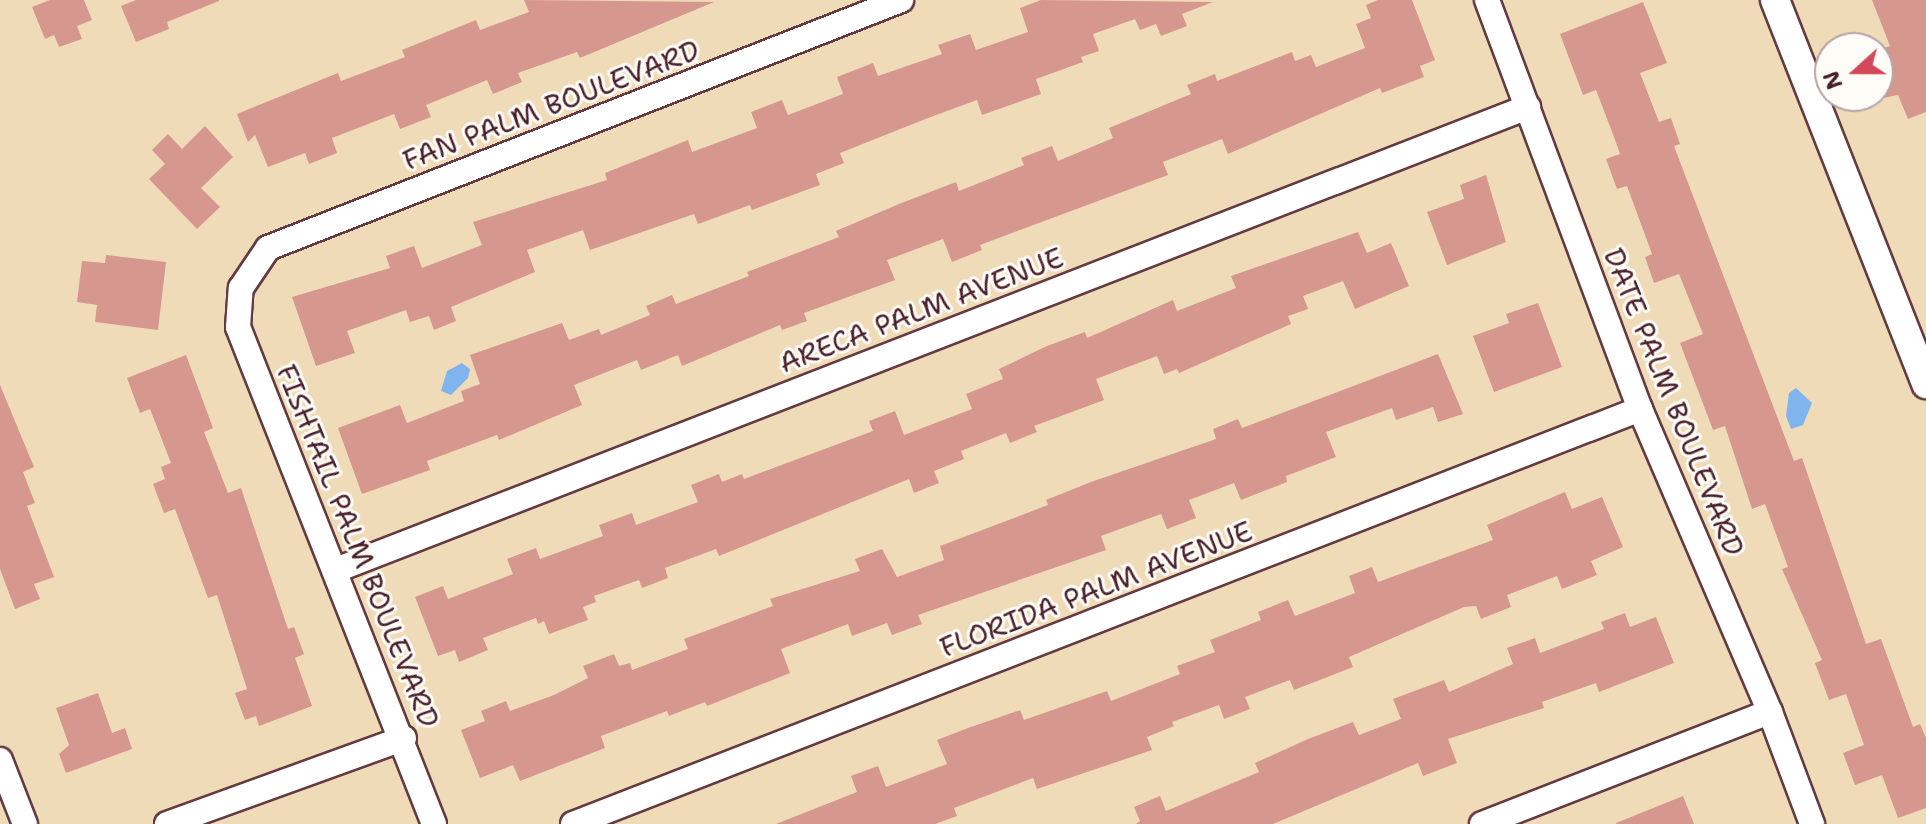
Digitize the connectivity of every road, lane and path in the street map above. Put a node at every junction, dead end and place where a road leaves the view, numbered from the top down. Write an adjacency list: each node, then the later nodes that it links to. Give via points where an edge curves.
1 (901, 0): 5 (street, FAN PALM BOULEVARD, via 268,248)
2 (1487, 0): 4 (street, DATE PALM BOULEVARD)
3 (1775, 0): 6 (street)
4 (1528, 107): 7 (street, DATE PALM BOULEVARD); 8 (street, ARECA PALM AVENUE)
5 (241, 288): 8 (street, FISHTAIL PALM BOULEVARD, via 238,327)
6 (1926, 384)
7 (1640, 409): 9 (street, DATE PALM BOULEVARD); 15 (street, FLORIDA PALM AVENUE)
8 (336, 570): 10 (street, FISHTAIL PALM BOULEVARD)
9 (1770, 712): 16 (street); 17 (street, DATE PALM BOULEVARD)
10 (404, 738): 13 (street); 14 (street, FISHTAIL PALM BOULEVARD)
11 (0, 760): 12 (street)
12 (25, 824)
13 (167, 824)
14 (434, 824)
15 (573, 824)
16 (1482, 824)
17 (1812, 824)

